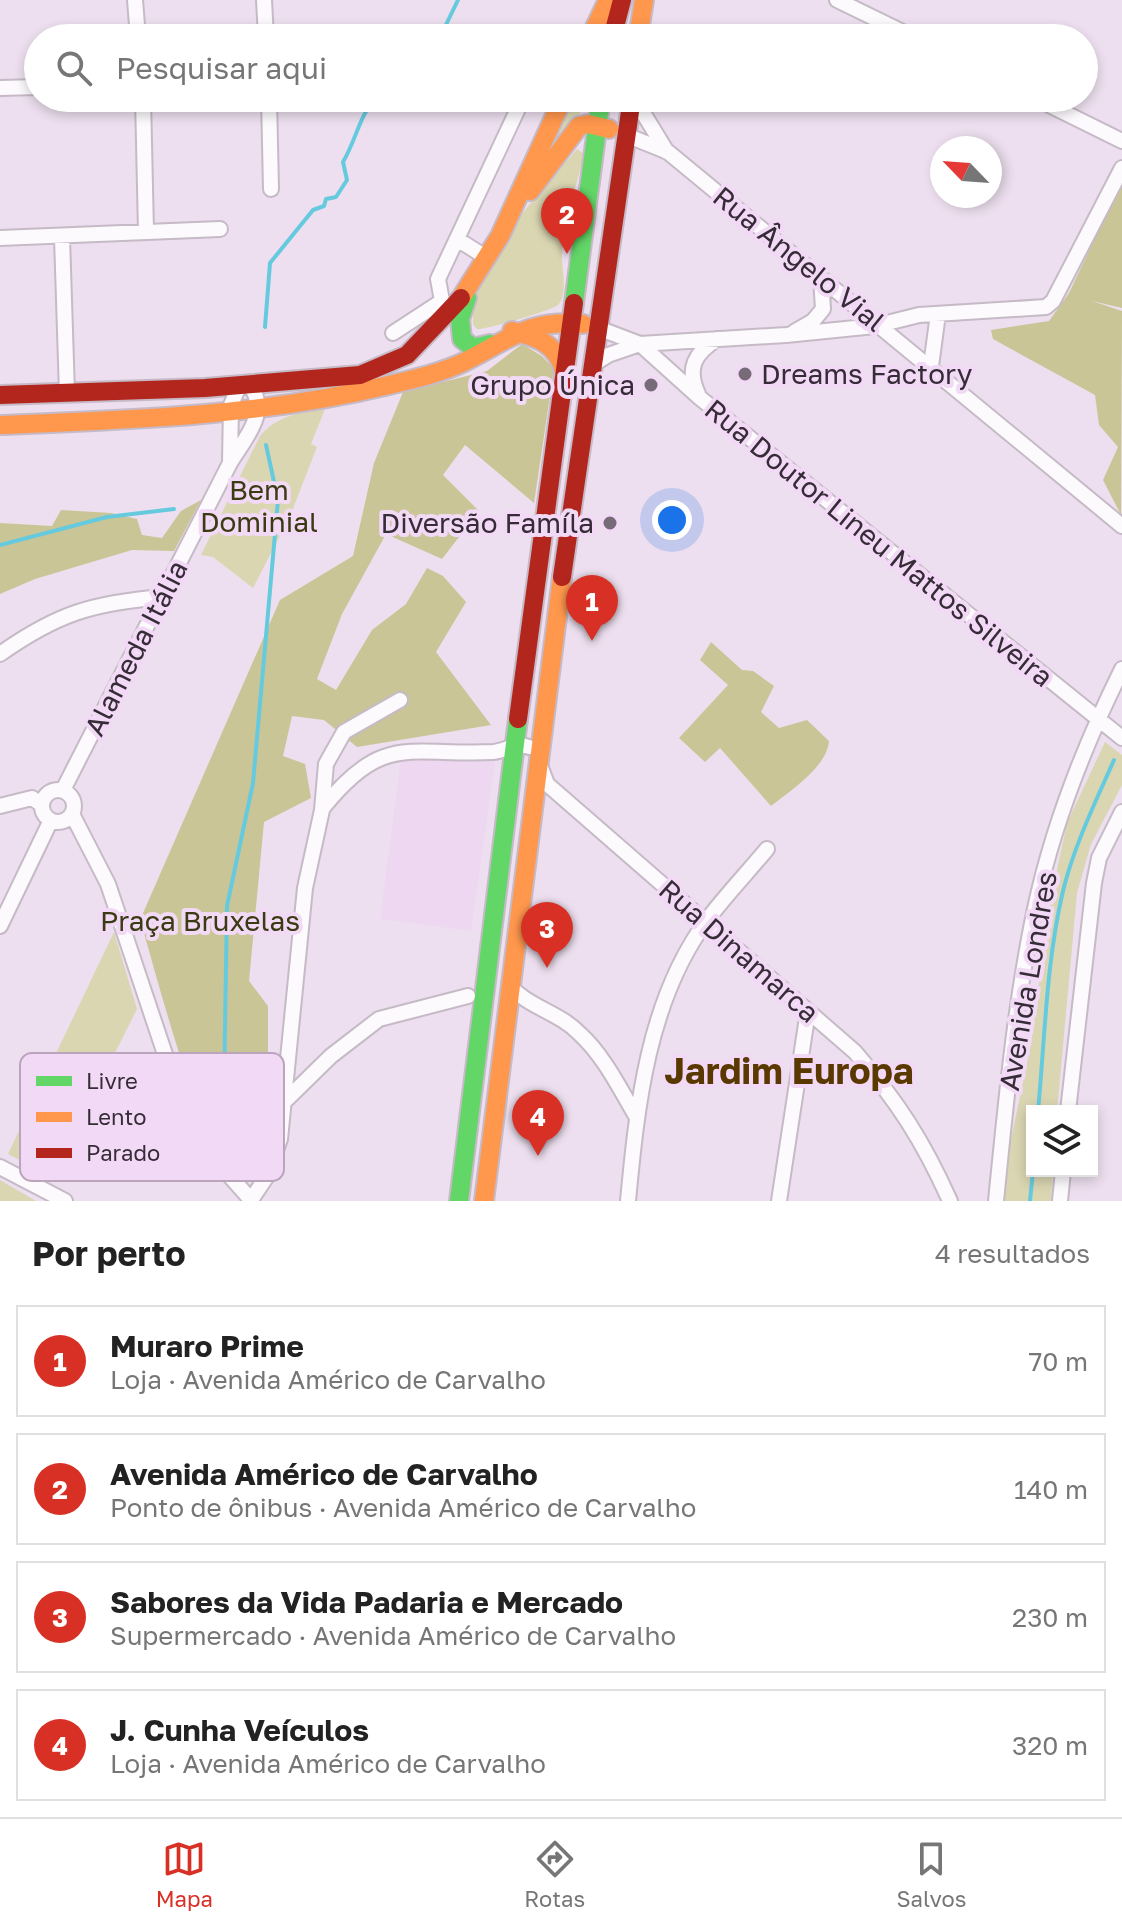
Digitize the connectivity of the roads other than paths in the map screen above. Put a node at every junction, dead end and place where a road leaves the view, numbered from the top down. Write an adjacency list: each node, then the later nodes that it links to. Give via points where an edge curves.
1 (135, 0): 7 (street)
2 (264, 0): 8 (street)
3 (608, 0): 9 (main road)
4 (622, 0): 10 (main road)
5 (644, 0): 11 (main road)
6 (837, 0): 12 (street)
7 (137, 24)
8 (265, 24)
9 (597, 24)
10 (616, 24)
11 (640, 24)
12 (886, 24)
13 (24, 87): 14 (street)
14 (0, 88)
15 (143, 112): 31 (street)
16 (269, 112): 28 (street)
17 (516, 112): 34 (street)
18 (557, 112): 29 (main road)
19 (599, 112): 23 (main road)
20 (630, 112): 24 (main road)
21 (642, 112): 26 (street, Rua Ângelo Vial)
22 (1063, 112): 25 (street)
23 (598, 125): 24 (main road); 29 (main road, via 579,126); 39 (main road)
24 (626, 135): 26 (street, Rua Ângelo Vial); 41 (main road)
25 (1122, 141)
26 (668, 152): 36 (street, Rua Ângelo Vial)
27 (1122, 168): 38 (street, via 1046,307)
28 (271, 189)
29 (506, 222): 35 (main road)
30 (220, 229): 31 (street)
31 (146, 232): 32 (street)
32 (62, 237): 33 (street); 52 (street)
33 (0, 238)
34 (457, 239): 35 (street); 43 (street, via 438,279 442,301)
35 (487, 258): 37 (main road)
36 (821, 278): 40 (street, Rua Ângelo Vial); 44 (street, via 823,309 808,325)
37 (475, 280): 46 (main road, via 462,310 461,338 473,348); 51 (main road, via 425,339 388,367 357,376)
38 (938, 314): 40 (street); 49 (street)
39 (571, 322): 41 (main road); 42 (main road); 50 (main road)
40 (882, 325): 44 (street); 49 (street, Rua Ângelo Vial)
41 (598, 328): 47 (street, Rua Doutor Lineu Mattos Silveira); 48 (main road)
42 (511, 331): 46 (main road); 50 (main road, via 545,342 562,359)
43 (393, 333)
44 (786, 335): 45 (street)
45 (718, 338): 47 (street); 54 (street, via 693,363)
46 (494, 342): 55 (main road, via 471,360 443,370 376,388)
47 (640, 344): 48 (street); 54 (street, Rua Doutor Lineu Mattos Silveira)
48 (592, 365): 61 (main road)
49 (931, 366): 59 (street, Rua Ângelo Vial)
50 (564, 371): 60 (main road)
51 (244, 385): 52 (main road); 55 (street, via 258,395); 56 (street, Alameda Itália)
52 (67, 394): 53 (main road)
53 (0, 395)
54 (700, 398): 66 (street, Rua Doutor Lineu Mattos Silveira)
55 (259, 408): 56 (main road); 58 (street, Alameda Itália)
56 (231, 413): 57 (main road); 58 (street, Alameda Itália)
57 (0, 425)
58 (230, 463): 62 (street, Alameda Itália)
59 (1122, 526)
60 (546, 531): 61 (main road, via 555,544); 68 (main road)
61 (568, 535): 68 (main road)
62 (163, 597): 63 (street, via 96,604 39,627); 69 (street, Alameda Itália)
63 (0, 654)
64 (1122, 669): 66 (street, Avenida Londres)
65 (400, 700): 74 (street, via 353,726 337,742 326,764)
66 (1097, 721): 67 (street, Rua Doutor Lineu Mattos Silveira); 104 (street, Avenida Londres, via 1059,819 1037,901)
67 (1122, 738)
68 (517, 757): 70 (street, Rua Dinamarca); 71 (main road); 74 (street, via 419,749 394,752 342,784); 82 (main road)
69 (63, 790): 72 (street, via 49,792); 76 (street, via 73,800)
70 (561, 796): 71 (street, via 543,794); 79 (street, Rua Dinamarca)
71 (534, 804): 81 (main road)
72 (42, 805): 73 (street, via 32,798); 77 (street)
73 (0, 806)
74 (322, 810): 87 (street, via 305,888)
75 (1122, 812): 89 (street, Avenida Londres, via 1099,858 1094,883)
76 (72, 814): 77 (street, via 60,822); 86 (street, via 108,884)
77 (51, 820): 80 (street)
78 (767, 849): 79 (street)
79 (706, 922): 84 (street, Rua Dinamarca); 90 (street, via 658,1019)
80 (0, 926)
81 (508, 988): 82 (main road, via 494,1003); 83 (street); 85 (main road)
82 (478, 991): 88 (street, via 379,1019); 99 (main road)
83 (529, 1004): 85 (street); 90 (street, via 581,1034)
84 (808, 1011): 102 (street); 103 (street, Rua Dinamarca, via 855,1052 889,1092 923,1141)
85 (504, 1028): 100 (main road)
86 (165, 1053)
87 (284, 1093)
88 (284, 1102)
89 (1069, 1105)
90 (636, 1116): 101 (street)
91 (0, 1167): 92 (street)
92 (20, 1177)
93 (1062, 1177): 105 (street)
94 (27, 1181): 98 (street)
95 (235, 1181): 97 (street)
96 (264, 1181): 97 (street)
97 (252, 1200)
98 (65, 1201)
99 (459, 1201)
100 (484, 1201)
101 (628, 1201)
102 (779, 1201)
103 (950, 1201)
104 (996, 1201)
105 (1060, 1201)

